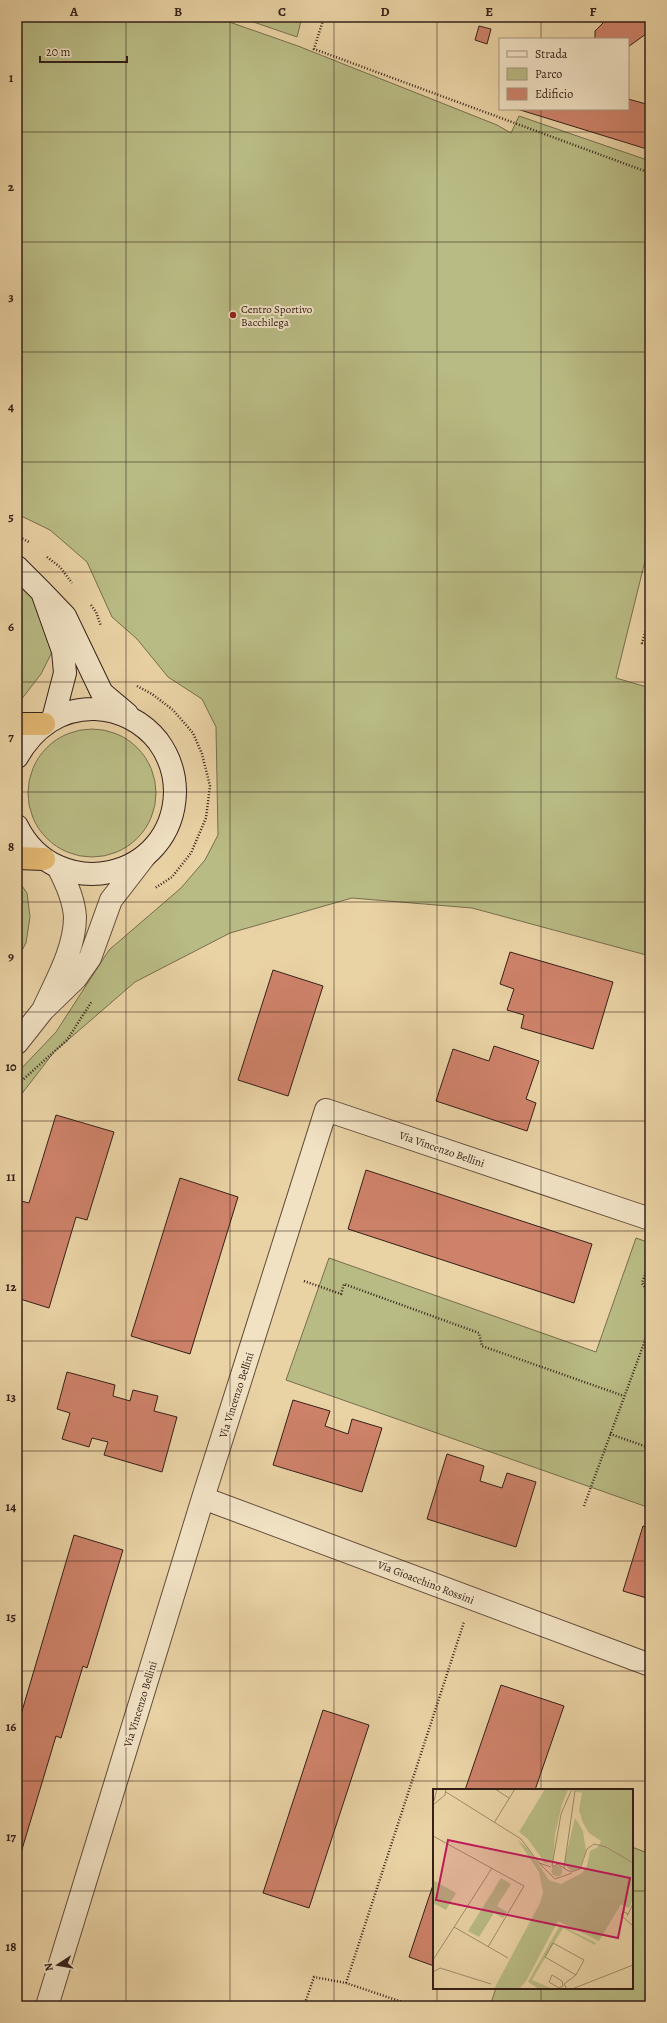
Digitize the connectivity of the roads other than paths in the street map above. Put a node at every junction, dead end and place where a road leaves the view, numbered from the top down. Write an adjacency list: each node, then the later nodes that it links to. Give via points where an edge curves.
1 (17, 567): 2 (street)
2 (42, 592): 3 (street, via 63,651 65,673); 5 (street, via 65,616 102,693)
3 (49, 721): 4 (highway); 5 (street, via 78,710 102,710 119,713); 6 (street, via 32,735)
4 (17, 724)
5 (141, 725): 8 (street, via 155,738 166,754 175,790 174,806 166,829 157,844)
6 (17, 756)
7 (17, 826): 10 (street, via 32,848)
8 (145, 856): 10 (street, via 121,870 99,874 71,872); 11 (street, via 111,900 90,958 76,978)
9 (17, 858): 10 (highway)
10 (51, 863): 11 (street, via 68,886 75,916 66,959)
11 (43, 1010): 12 (street)
12 (17, 1044)
13 (650, 1219): 14 (street, Via Vincenzo Bellini, via 326,1110)
14 (203, 1498): 15 (street, Via Gioacchino Rossini); 16 (street, Via Vincenzo Bellini)
15 (650, 1665)
16 (47, 2006)

